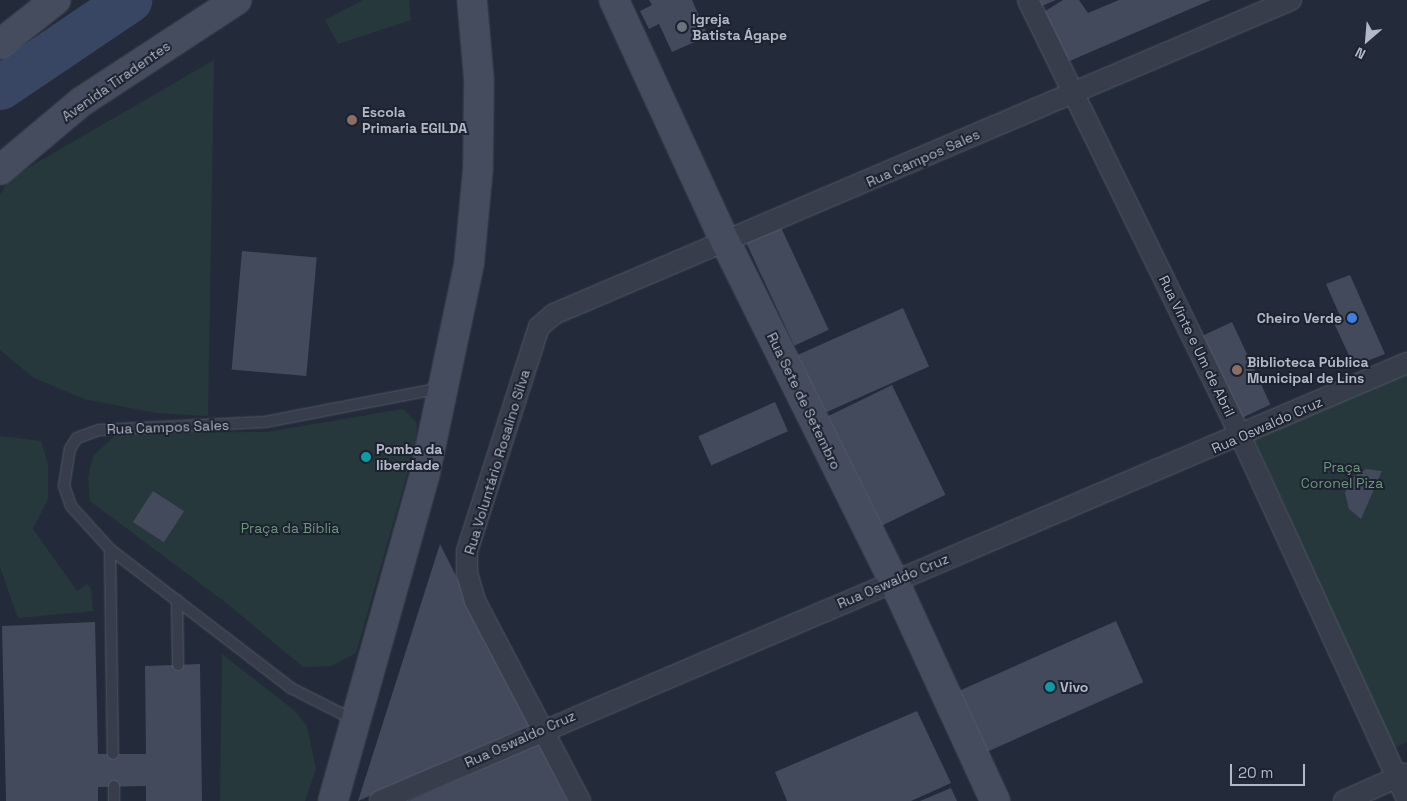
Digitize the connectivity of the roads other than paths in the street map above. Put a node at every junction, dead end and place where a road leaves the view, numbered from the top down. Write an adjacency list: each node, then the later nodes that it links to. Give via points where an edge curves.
1 (56, 0): 7 (street)
2 (237, 0): 9 (street, Avenida Tiradentes, via 81,102)
3 (472, 0): 13 (street, via 479,80 478,169 469,264)
4 (614, 0): 10 (street, Rua Sete de Setembro)
5 (1028, 0): 8 (street, Rua Vinte e Um de Abril)
6 (1291, 0): 8 (street, Rua Campos Sales)
7 (0, 44)
8 (1076, 94): 10 (street, Rua Campos Sales); 14 (street, Rua Vinte e Um de Abril)
9 (0, 170)
10 (726, 243): 11 (street, Rua Campos Sales); 16 (street, Rua Sete de Setembro)
11 (554, 314): 20 (street, Rua Voluntário Rosalino Silva, via 539,327 532,342 513,417 467,551 467,573 475,601)
12 (1407, 363): 14 (street, Rua Oswaldo Cruz)
13 (445, 388): 15 (lane, Rua Campos Sales, via 265,422 99,430 77,438 70,449 64,486 71,506); 19 (street)
14 (1241, 437): 16 (street, Rua Oswaldo Cruz); 22 (street, Rua Vinte e Um de Abril)
15 (110, 549): 17 (lane, Rua Campos Sales); 21 (lane)
16 (894, 581): 20 (street, Rua Oswaldo Cruz); 29 (street, Rua Sete de Setembro)
17 (177, 600): 18 (lane); 19 (lane, Rua Campos Sales, via 291,688)
18 (178, 664)
19 (354, 720): 26 (street)
20 (544, 728): 27 (street, Rua Oswaldo Cruz); 28 (street, Rua Voluntário Rosalino Silva)
21 (113, 754)
22 (1401, 776): 24 (street, Rua Vinte e Um de Abril); 30 (street)
23 (114, 786): 25 (lane)
24 (1407, 800)
25 (114, 801)
26 (333, 801)
27 (380, 801)
28 (580, 801)
29 (995, 801)
30 (1344, 801)

